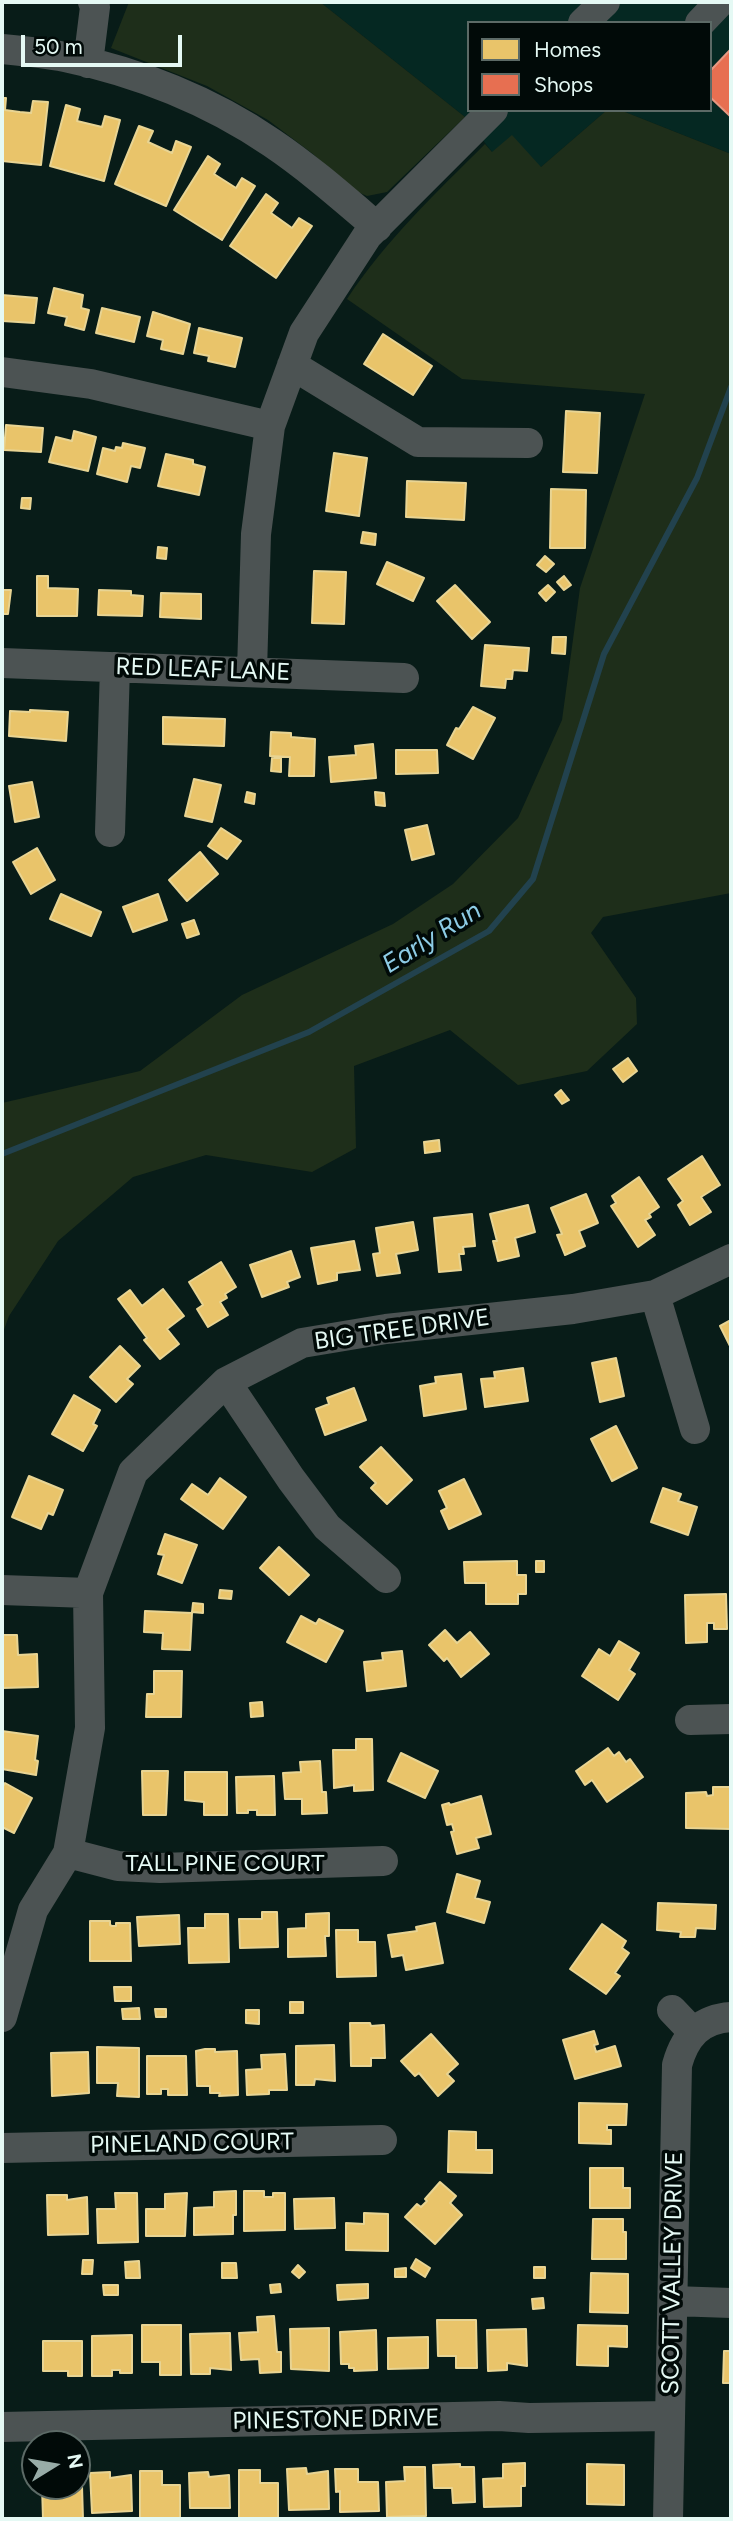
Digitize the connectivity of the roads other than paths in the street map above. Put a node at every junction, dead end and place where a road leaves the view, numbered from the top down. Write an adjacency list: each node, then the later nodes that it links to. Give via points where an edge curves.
1 (93, 2): 5 (street)
2 (720, 2): 3 (street)
3 (702, 21)
4 (2, 49): 5 (street)
5 (88, 63): 7 (street, via 176,91 223,114 271,142)
6 (491, 112): 7 (street)
7 (377, 227): 8 (street, via 304,333)
8 (292, 366): 10 (street); 11 (street, via 418,442)
9 (2, 372): 10 (street, via 91,384)
10 (270, 426): 14 (street, via 256,534)
11 (528, 443)
12 (2, 663): 13 (street, RED LEAF LANE)
13 (115, 667): 14 (street, RED LEAF LANE); 16 (street)
14 (252, 671): 15 (street, RED LEAF LANE)
15 (404, 678)
16 (110, 832)
17 (731, 1259): 18 (street, BIG TREE DRIVE)
18 (655, 1295): 19 (street, BIG TREE DRIVE, via 302,1343); 20 (street)
19 (226, 1382): 21 (street, via 327,1527); 23 (street, BIG TREE DRIVE, via 133,1472)
20 (695, 1429)
21 (386, 1578)
22 (2, 1590): 23 (street)
23 (88, 1593): 26 (street, BIG TREE DRIVE, via 90,1728)
24 (731, 1719): 25 (street)
25 (690, 1720)
26 (68, 1853): 27 (street, TALL PINE COURT, via 118,1866 160,1868); 28 (street, BIG TREE DRIVE, via 33,1910)
27 (383, 1861)
28 (2, 2017)
29 (731, 2017): 32 (street, SCOTT VALLEY DRIVE, via 682,2020 677,2065)
30 (382, 2140): 31 (street, PINELAND COURT)
31 (2, 2148)
32 (673, 2301): 33 (street); 34 (street, SCOTT VALLEY DRIVE)
33 (731, 2303)
34 (670, 2416): 35 (street, PINESTONE DRIVE); 36 (street, SCOTT VALLEY DRIVE)
35 (2, 2427)
36 (668, 2519)

